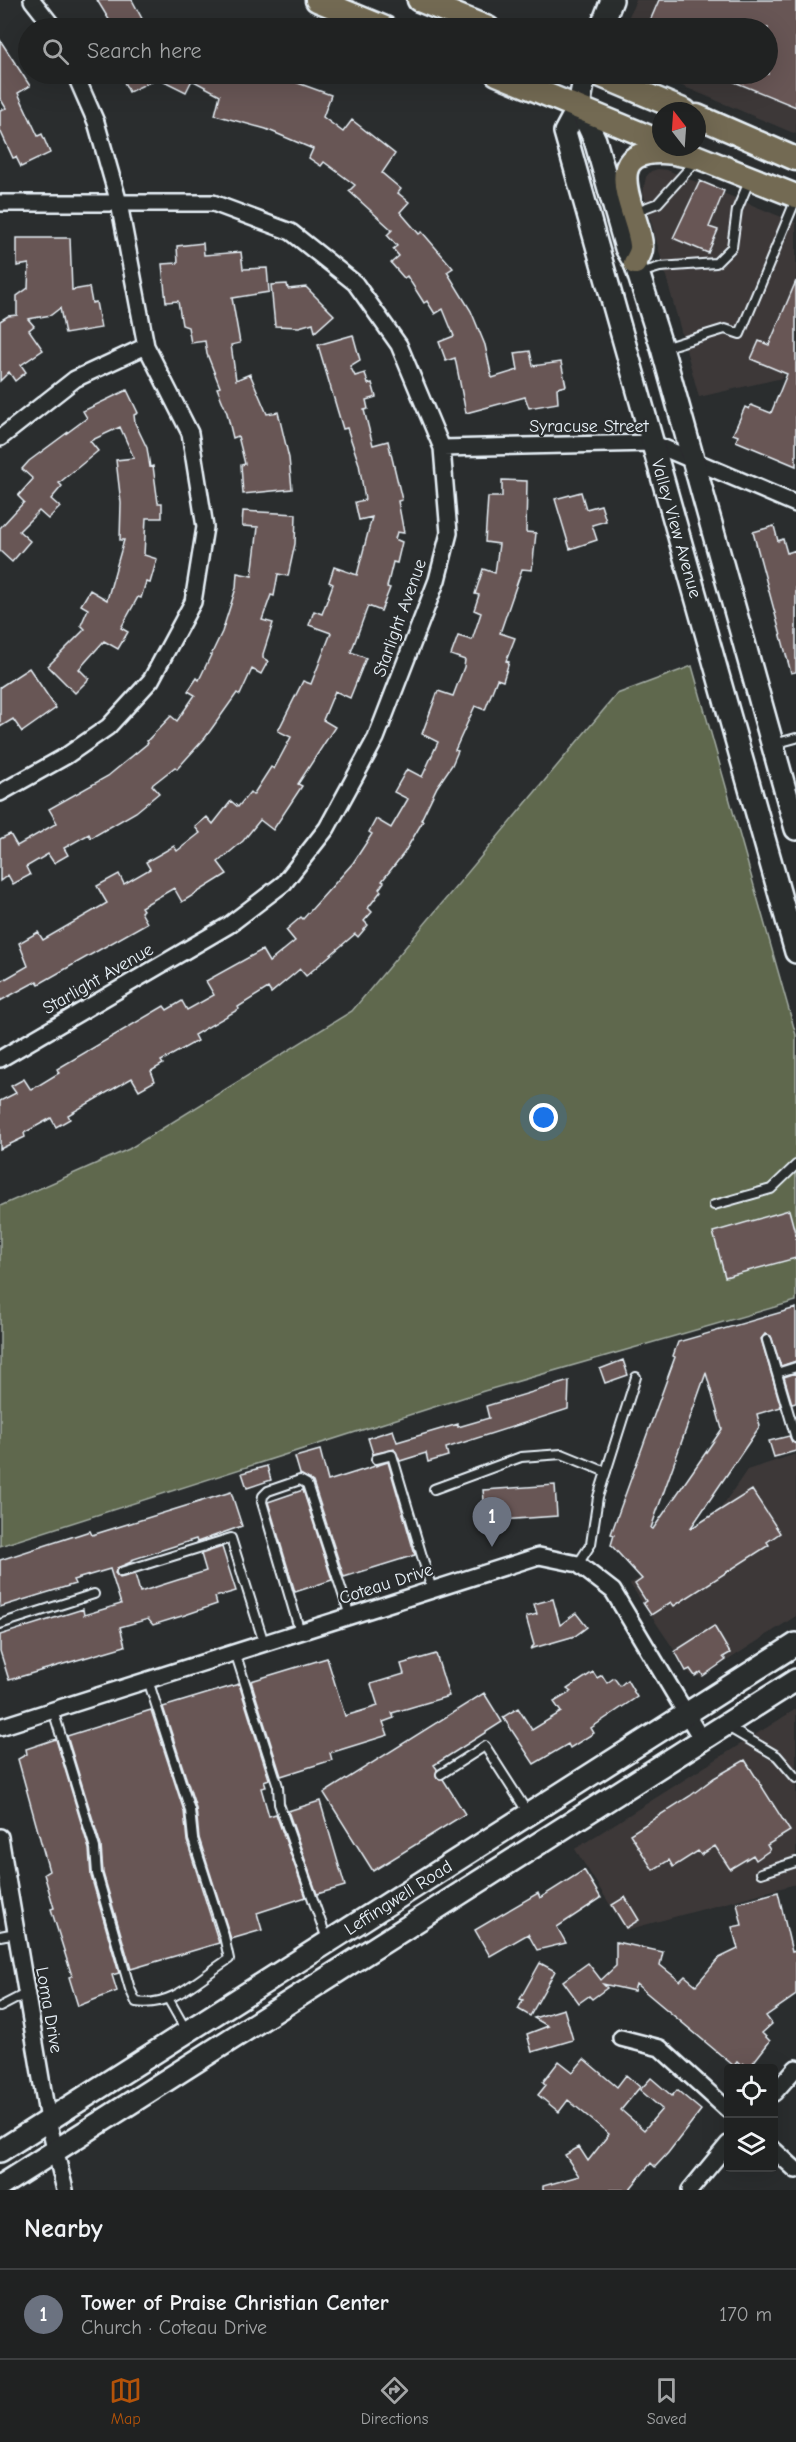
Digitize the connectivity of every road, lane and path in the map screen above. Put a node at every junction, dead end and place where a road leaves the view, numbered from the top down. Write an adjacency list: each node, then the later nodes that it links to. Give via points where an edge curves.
1 (32, 0): 5 (street)
2 (317, 0): 6 (main road)
3 (419, 0): 7 (main road)
4 (612, 0): 8 (main road)
5 (46, 18)
6 (361, 18)
7 (463, 18)
8 (605, 18)
9 (79, 84): 23 (street, via 96,122)
10 (523, 84): 14 (main road)
11 (583, 84): 14 (main road, Valley View Avenue)
12 (621, 84): 13 (main road)
13 (664, 102)
14 (579, 106): 16 (main road); 25 (main road, Valley View Avenue, via 595,140 626,248); 29 (main road, Valley View Avenue, via 565,132)
15 (706, 120): 19 (main road)
16 (652, 138)
17 (694, 156): 18 (main road)
18 (699, 158): 20 (main road); 24 (lane, via 658,203); 24 (main road, via 662,152 633,161 625,176)
19 (796, 159)
20 (750, 178): 21 (main road); 25 (lane, via 737,210 732,247 716,262)
21 (796, 197): 27 (lane, via 740,334 725,328)
22 (0, 203): 23 (street, Starlight Avenue)
23 (118, 203): 26 (street); 30 (street, Starlight Avenue, via 213,203 291,232 355,283 399,345)
24 (632, 212): 25 (main road, via 641,245)
25 (637, 268): 27 (main road, Valley View Avenue)
26 (146, 346): 28 (street, via 75,379); 35 (street, via 190,433 205,527 193,602 151,680 108,727)
27 (662, 348): 31 (main road, Valley View Avenue)
28 (0, 438)
29 (652, 443): 30 (street, Syracuse Street); 31 (street, Syracuse Street); 37 (main road, Valley View Avenue)
30 (442, 448): 38 (street, Starlight Avenue, via 448,533 437,580 376,738 327,828 284,883 229,925)
31 (693, 459): 32 (street, Syracuse Street); 34 (main road, Valley View Avenue)
32 (796, 504)
33 (796, 738): 34 (lane)
34 (772, 745): 36 (main road, Valley View Avenue)
35 (0, 794)
36 (796, 829)
37 (796, 952)
38 (0, 1059)
39 (796, 1165): 40 (lane, via 771,1189)
40 (714, 1205)
41 (767, 1340): 43 (lane)
42 (796, 1367): 43 (lane)
43 (777, 1373): 45 (lane)
44 (636, 1377): 47 (lane)
45 (796, 1438)
46 (376, 1459): 51 (lane, via 392,1455)
47 (606, 1472): 48 (lane, via 562,1454 521,1457); 49 (lane, via 591,1544)
48 (434, 1489)
49 (578, 1564): 51 (street, Coteau Drive, via 539,1556); 62 (street, Coteau Drive, via 614,1591)
50 (121, 1572): 56 (lane, via 231,1538)
51 (432, 1590): 53 (street, Coteau Drive)
52 (94, 1594): 54 (lane)
53 (350, 1616): 55 (street, Coteau Drive); 55 (lane, via 307,1484 300,1480 268,1491 262,1502)
54 (0, 1624)
55 (300, 1632): 56 (street, Coteau Drive)
56 (264, 1643): 58 (street, Coteau Drive)
57 (796, 1644): 62 (main road, Leffingwell Road)
58 (235, 1652): 59 (street, Coteau Drive); 75 (lane, via 278,1786 279,1804)
59 (148, 1680): 61 (street, Coteau Drive); 77 (lane, via 190,1810 193,1839 228,1959)
60 (796, 1680): 64 (main road, Leffingwell Road)
61 (53, 1710): 63 (street, Coteau Drive); 77 (lane, via 95,1848 97,1874 130,1989 136,2002 152,2005)
62 (686, 1714): 65 (street, Coteau Drive); 68 (main road, Leffingwell Road)
63 (1, 1722)
64 (724, 1726): 65 (main road, Leffingwell Road); 67 (lane, via 777,1756)
65 (702, 1740): 87 (main road, Leffingwell Road)
66 (441, 1774): 68 (lane, via 485,1746)
67 (796, 1778)
68 (528, 1815): 75 (main road, Leffingwell Road)
69 (0, 1837): 72 (street, Loma Drive)
70 (796, 1862): 71 (lane)
71 (761, 1873)
72 (3, 1874): 73 (street, Loma Drive)
73 (16, 1933): 74 (lane); 76 (street, Loma Drive)
74 (0, 1936)
75 (328, 1942): 79 (main road, Leffingwell Road)
76 (27, 1993): 78 (lane); 84 (street, Loma Drive)
77 (169, 2000): 79 (lane)
78 (0, 2007)
79 (187, 2032): 84 (main road, Leffingwell Road)
80 (621, 2038): 83 (street, via 660,2048)
81 (796, 2068): 82 (street)
82 (778, 2088)
83 (724, 2106)
84 (48, 2120): 86 (main road, Leffingwell Road); 87 (street, Loma Drive)
85 (724, 2150): 92 (street)
86 (0, 2151)
87 (55, 2151): 90 (main road, Leffingwell Road); 91 (street, Loma Drive)
88 (778, 2154): 89 (street)
89 (796, 2170)
90 (0, 2186)
91 (65, 2190)
92 (690, 2190)

